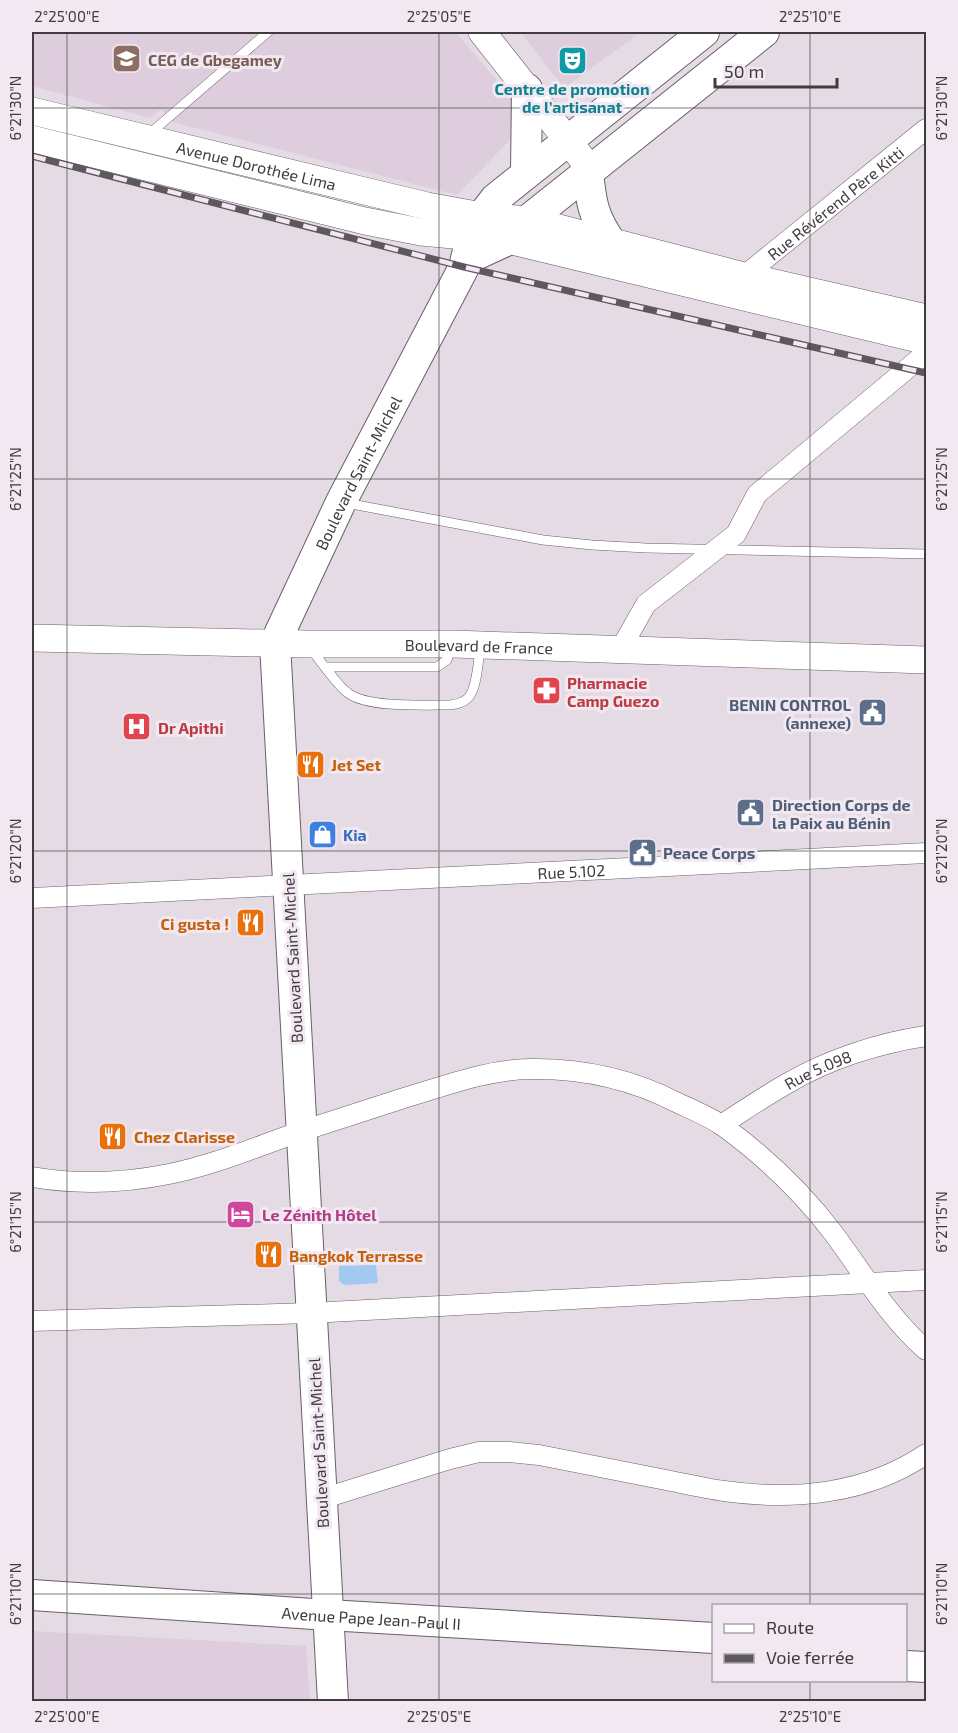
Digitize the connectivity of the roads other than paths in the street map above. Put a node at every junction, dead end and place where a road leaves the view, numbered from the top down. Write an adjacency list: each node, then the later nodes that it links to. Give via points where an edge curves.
1 (268, 32): 11 (lane)
2 (482, 32): 6 (main road)
3 (506, 32): 9 (main road)
4 (704, 32): 9 (main road, Boulevard Saint-Michel)
5 (764, 32): 12 (main road)
6 (527, 89): 9 (main road); 13 (main road)
7 (32, 111): 11 (main road, Avenue Dorothée Lima)
8 (927, 129): 17 (street, Rue Révérend Père Kitti)
9 (574, 135): 12 (main road); 13 (main road, Boulevard Saint-Michel)
10 (32, 139): 15 (main road, Avenue Dorothée Lima, via 365,221)
11 (144, 139): 15 (main road, Avenue Dorothée Lima, via 427,206)
12 (594, 167): 14 (main road); 16 (main road, via 593,211)
13 (526, 173): 15 (main road, Boulevard Saint-Michel, via 495,199)
14 (518, 230): 15 (main road); 15 (main road); 16 (main road); 19 (main road)
15 (473, 237): 21 (main road, Boulevard Saint-Michel, via 464,267)
16 (610, 241): 17 (main road)
17 (744, 276): 18 (main road)
18 (927, 318)
19 (927, 341)
20 (927, 353): 28 (street, via 757,494 736,534 646,604)
21 (341, 502): 22 (lane, via 543,540 592,545); 24 (main road, Boulevard Saint-Michel)
22 (927, 554)
23 (32, 638): 24 (main road, Boulevard de France)
24 (275, 643): 25 (main road, Boulevard de France); 32 (main road, Boulevard Saint-Michel)
25 (306, 644): 26 (main road, Boulevard de France); 30 (lane)
26 (453, 644): 27 (main road, Boulevard de France); 30 (lane, via 447,660 437,667)
27 (481, 645): 28 (main road, Boulevard de France); 30 (lane, via 470,697 450,705 357,699 347,693)
28 (620, 650): 29 (main road, Boulevard de France)
29 (927, 660)
30 (326, 667)
31 (927, 853): 32 (street, Rue 5.102)
32 (288, 884): 33 (street, Rue 5.102); 36 (main road, Boulevard Saint-Michel)
33 (32, 898)
34 (927, 1036): 35 (street, Rue 5.098, via 880,1046 818,1069 789,1082)
35 (721, 1125): 36 (street, via 629,1082 578,1071 529,1069 457,1082); 39 (street, via 764,1160 817,1213)
36 (301, 1131): 37 (street, via 171,1174 100,1183); 40 (main road, Boulevard Saint-Michel)
37 (32, 1177)
38 (927, 1280): 39 (street)
39 (869, 1283): 40 (street); 42 (street)
40 (311, 1313): 41 (street); 44 (main road, Boulevard Saint-Michel)
41 (32, 1321)
42 (927, 1350)
43 (927, 1454): 44 (street, via 881,1478 850,1488 822,1493 757,1494 539,1455 479,1452)
44 (321, 1499): 47 (main road, Boulevard Saint-Michel)
45 (32, 1595): 47 (main road, Avenue Pape Jean-Paul II)
46 (32, 1614): 47 (main road, Avenue Pape Jean-Paul II)
47 (328, 1626): 48 (main road, Avenue Pape Jean-Paul II); 51 (main road, Avenue Pape Jean-Paul II); 54 (main road, Boulevard Saint-Michel)
48 (712, 1638)
49 (907, 1648): 50 (main road)
50 (927, 1649)
51 (712, 1656)
52 (907, 1666): 53 (main road)
53 (927, 1668)
54 (333, 1701)

